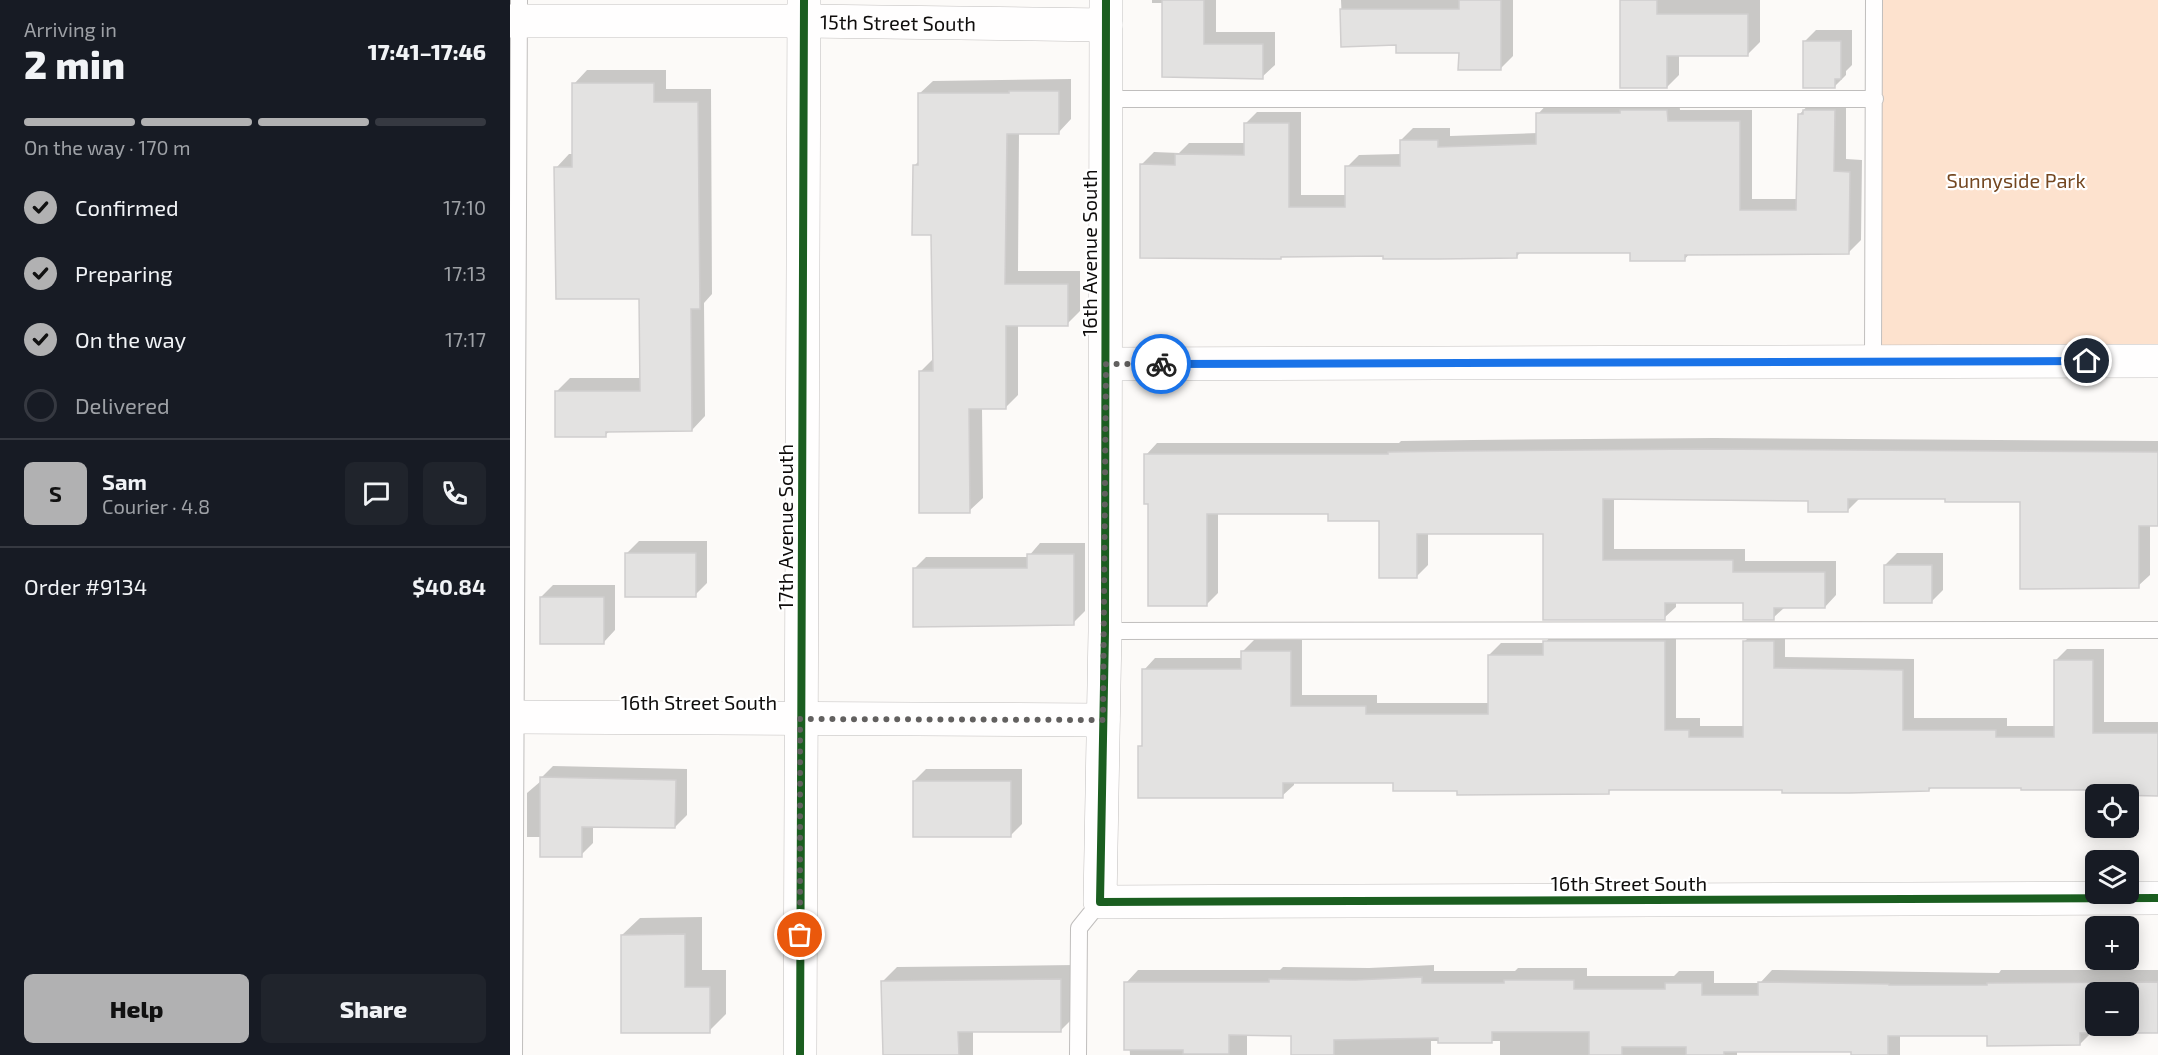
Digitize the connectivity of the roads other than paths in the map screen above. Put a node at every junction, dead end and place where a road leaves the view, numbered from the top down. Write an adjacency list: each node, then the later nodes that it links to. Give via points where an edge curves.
1 (1874, 0): 6 (lane)
2 (804, 11): 3 (street, 15th Street South); 4 (street, 15th Street South); 13 (street, 17th Avenue South)
3 (1106, 12): 5 (street, 16th Avenue South)
4 (516, 14): 12 (lane)
5 (1106, 99): 6 (lane); 9 (street, 16th Avenue South)
6 (1875, 99): 7 (lane)
7 (1873, 360): 8 (street); 9 (street)
8 (2158, 361)
9 (1106, 364): 11 (street, 16th Avenue South)
10 (2158, 630): 11 (lane)
11 (1105, 631): 14 (street, 16th Avenue South)
12 (514, 718): 13 (street, 16th Street South); 17 (lane)
13 (800, 719): 14 (street, 16th Street South); 18 (street, 17th Avenue South)
14 (1103, 720): 16 (street, 16th Avenue South)
15 (2158, 898): 16 (street, 16th Street South)
16 (1100, 902): 19 (lane, via 1079,928)
17 (514, 1055)
18 (800, 1055)
19 (1078, 1055)

